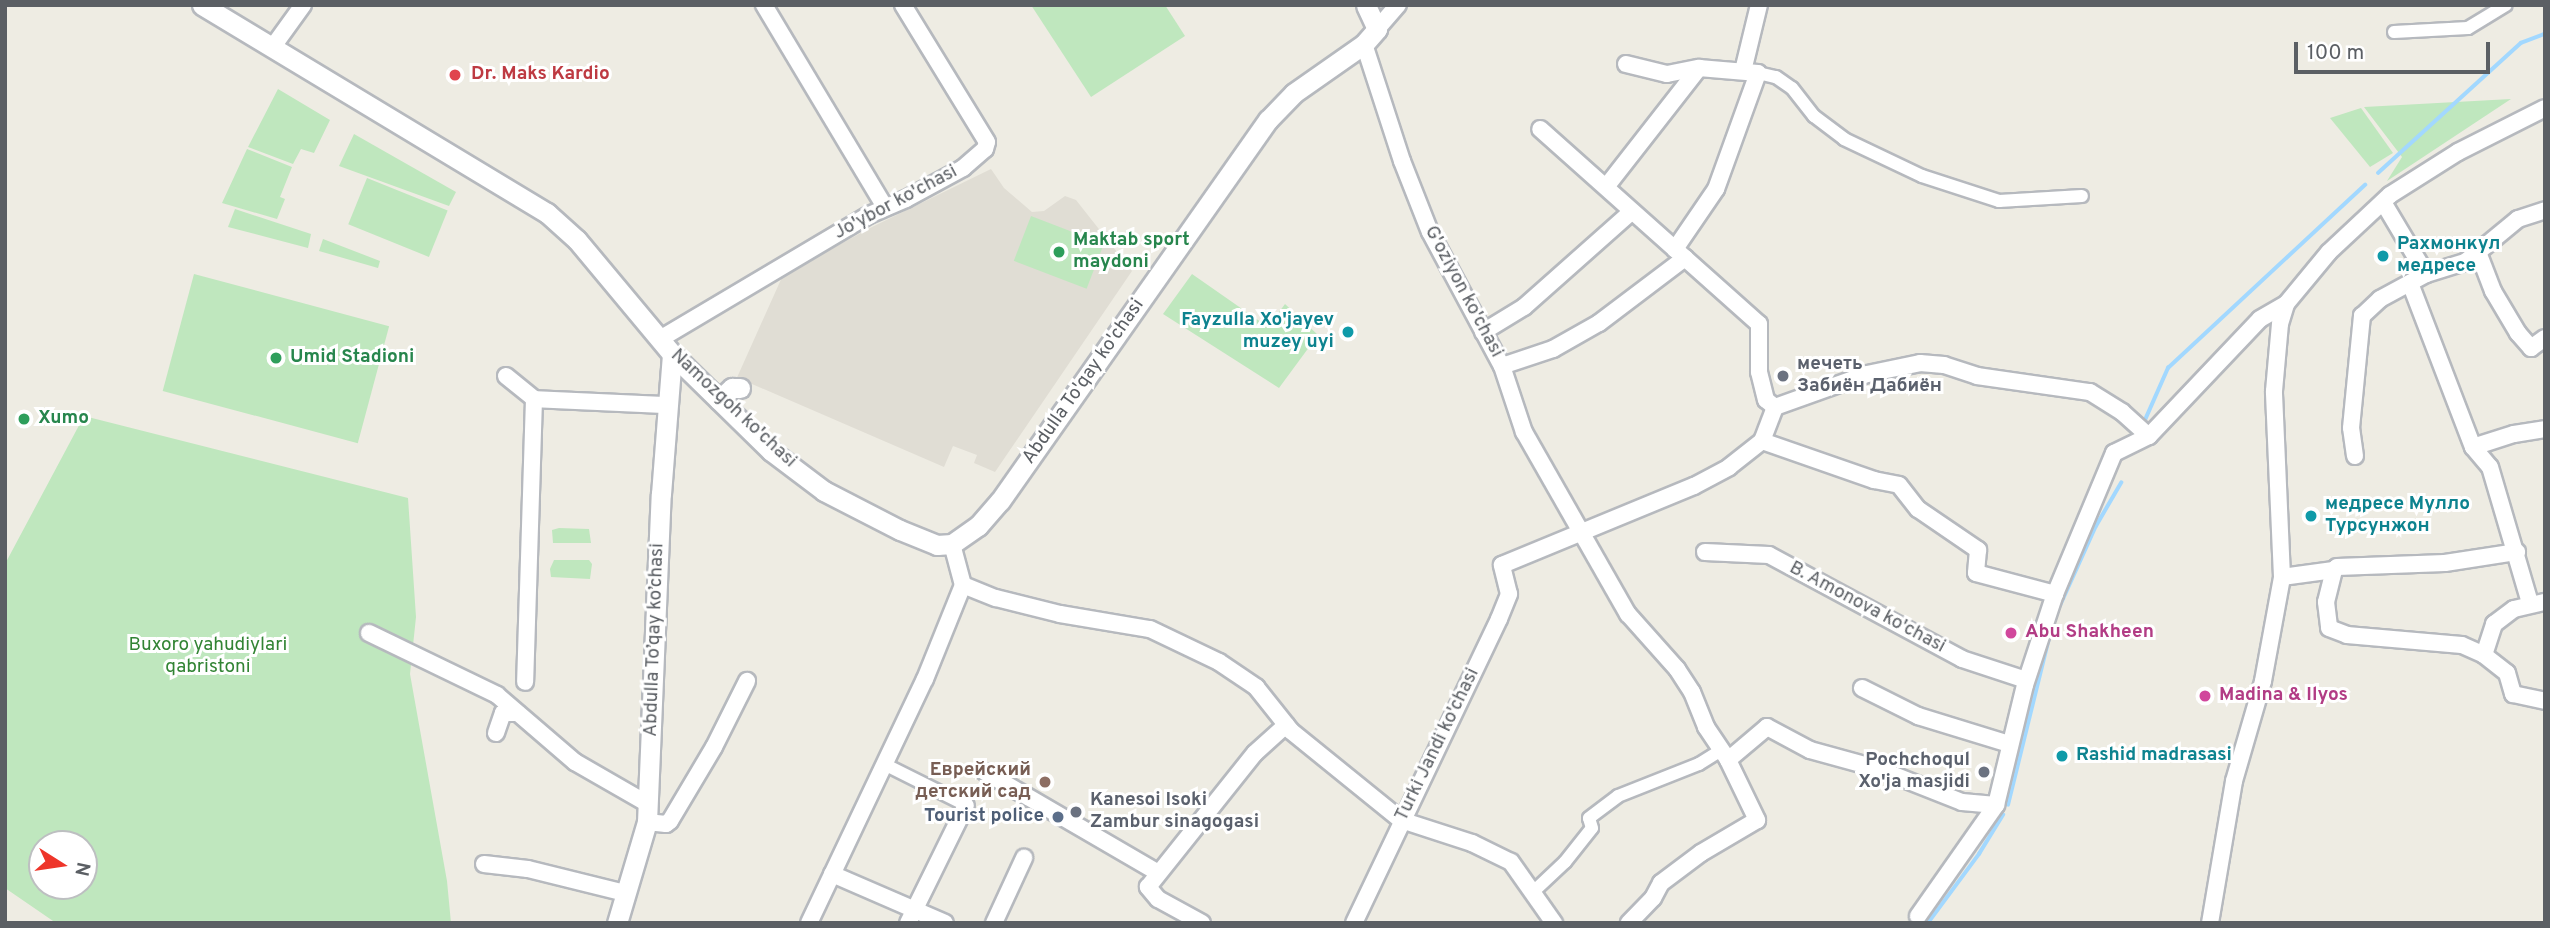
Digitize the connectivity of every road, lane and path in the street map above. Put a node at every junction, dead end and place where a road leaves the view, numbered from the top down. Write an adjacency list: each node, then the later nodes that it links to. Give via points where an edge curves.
1 (202, 5): 11 (street, Namozgoh ko'chasi)
2 (303, 5): 11 (street)
3 (764, 5): 20 (street)
4 (903, 5): 20 (street, Jo'ybor ko'chasi, via 987,142 980,156 963,168)
5 (1366, 5): 10 (street)
6 (1398, 5): 10 (street)
7 (1759, 5): 14 (street)
8 (2506, 5): 9 (street, via 2468,28)
9 (2394, 32)
10 (1371, 36): 28 (street, G'oziyon ko'chasi, via 1402,161 1430,232); 44 (street, Abdulla To'qay ko'chasi, via 1294,93 1268,120 1000,501 978,526)
11 (272, 48): 30 (street, Namozgoh ko'chasi, via 555,219)
12 (1626, 64): 13 (street, via 1667,74)
13 (1699, 68): 14 (street); 17 (street)
14 (1750, 72): 18 (street, via 1776,77 1844,139 1922,176 1999,201); 24 (street, via 1716,189)
15 (2545, 108): 19 (street, via 2458,152)
16 (1540, 129): 17 (street)
17 (1606, 187): 22 (street)
18 (2082, 196)
19 (2383, 202): 25 (street); 27 (street, via 2329,252)
20 (886, 207): 30 (street, Jo'ybor ko'chasi)
21 (2545, 210): 23 (street, via 2518,219)
22 (1632, 211): 24 (street); 28 (street, via 1524,307)
23 (2479, 252): 25 (street, via 2465,262); 29 (street, via 2493,291 2518,333 2531,348)
24 (1680, 253): 31 (street, via 1599,323 1553,349); 37 (street, via 1759,324 1759,372 1766,400)
25 (2426, 274): 26 (street)
26 (2410, 283): 41 (street); 42 (street, via 2380,299 2362,316 2351,428)
27 (2286, 304): 39 (street, via 2260,318); 48 (street, via 2274,391)
28 (1483, 332): 31 (street, G'oziyon ko'chasi)
29 (2545, 338)
30 (666, 347): 35 (street, Namozgoh ko'chasi); 36 (street, Abdulla To’qay ko’chasi)
31 (1502, 366): 43 (street, G'oziyon ko'chasi, via 1524,432)
32 (506, 376): 34 (street)
33 (740, 388): 35 (street, via 732,388)
34 (534, 400): 36 (street); 56 (street)
35 (719, 400): 44 (street, Namozgoh ko'chasi, via 771,451 824,491 921,540)
36 (667, 405): 68 (street, Abdulla To’qay ko’chasi)
37 (1775, 407): 39 (street, via 1898,366 1944,365 1977,376 2090,392 2122,411); 40 (street)
38 (2545, 429): 41 (street, via 2514,433)
39 (2149, 436): 50 (street, via 2115,453)
40 (1762, 441): 43 (street, via 1729,467 1694,485); 50 (street, via 1899,485 1919,509 1978,550 1976,573)
41 (2473, 447): 46 (street, via 2490,467)
42 (2355, 456)
43 (1582, 532): 63 (street, G'oziyon ko'chasi, via 1628,614 1692,692); 69 (street, Turki Jandi ko'chasi, via 1503,565 1509,594 1504,607)
44 (953, 544): 49 (street)
45 (1705, 552): 54 (street, B. Amonova ko'chasi, via 1769,555 1962,659)
46 (2517, 552): 47 (street, via 2445,563); 51 (street)
47 (2334, 570): 48 (street); 53 (street, via 2326,602 2329,628 2347,635 2462,645)
48 (2282, 577): 86 (street, via 2263,681 2234,781)
49 (963, 584): 60 (street, via 996,598 1150,629 1178,640 1256,687); 64 (street)
50 (2055, 594): 54 (street)
51 (2537, 603): 53 (street, via 2514,609 2494,624)
52 (369, 633): 59 (street, via 497,695)
53 (2484, 655): 58 (street, via 2507,673 2512,694)
54 (2026, 680): 62 (street)
55 (747, 681): 68 (street, via 673,817 666,824)
56 (525, 682)
57 (1862, 688): 62 (street, via 1918,716)
58 (2545, 701)
59 (517, 713): 61 (street, via 503,713); 68 (street, via 580,766)
60 (1286, 725): 69 (street); 72 (street, via 1255,753)
61 (496, 733)
62 (2009, 744): 67 (street)
63 (1724, 755): 67 (street, via 1767,727 1810,750 1876,768 1962,803); 75 (street, via 1618,796 1589,818 1592,828); 85 (street, G'oziyon ko'chasi, via 1757,820 1661,883)
64 (884, 764): 66 (street); 73 (street)
65 (985, 772): 72 (street)
66 (966, 805): 77 (street)
67 (1996, 805): 76 (street)
68 (648, 813): 74 (street, Abdulla To’qay ko’chasi)
69 (1401, 820): 75 (street, via 1472,843 1511,862); 83 (street, Turki Jandi ko'chasi)
70 (1024, 858): 81 (street)
71 (484, 864): 74 (street, via 528,869)
72 (1157, 872): 82 (street, via 1148,887 1151,893)
73 (832, 874): 77 (street); 79 (street)
74 (625, 893): 78 (street, Abdulla To’qay ko’chasi)
75 (1532, 893): 84 (street)
76 (1918, 916)
77 (911, 917): 80 (street)
78 (617, 923)
79 (809, 923)
80 (945, 923)
81 (995, 923)
82 (1202, 923)
83 (1354, 923)
84 (1554, 923)
85 (1629, 923)
86 (2210, 923)

